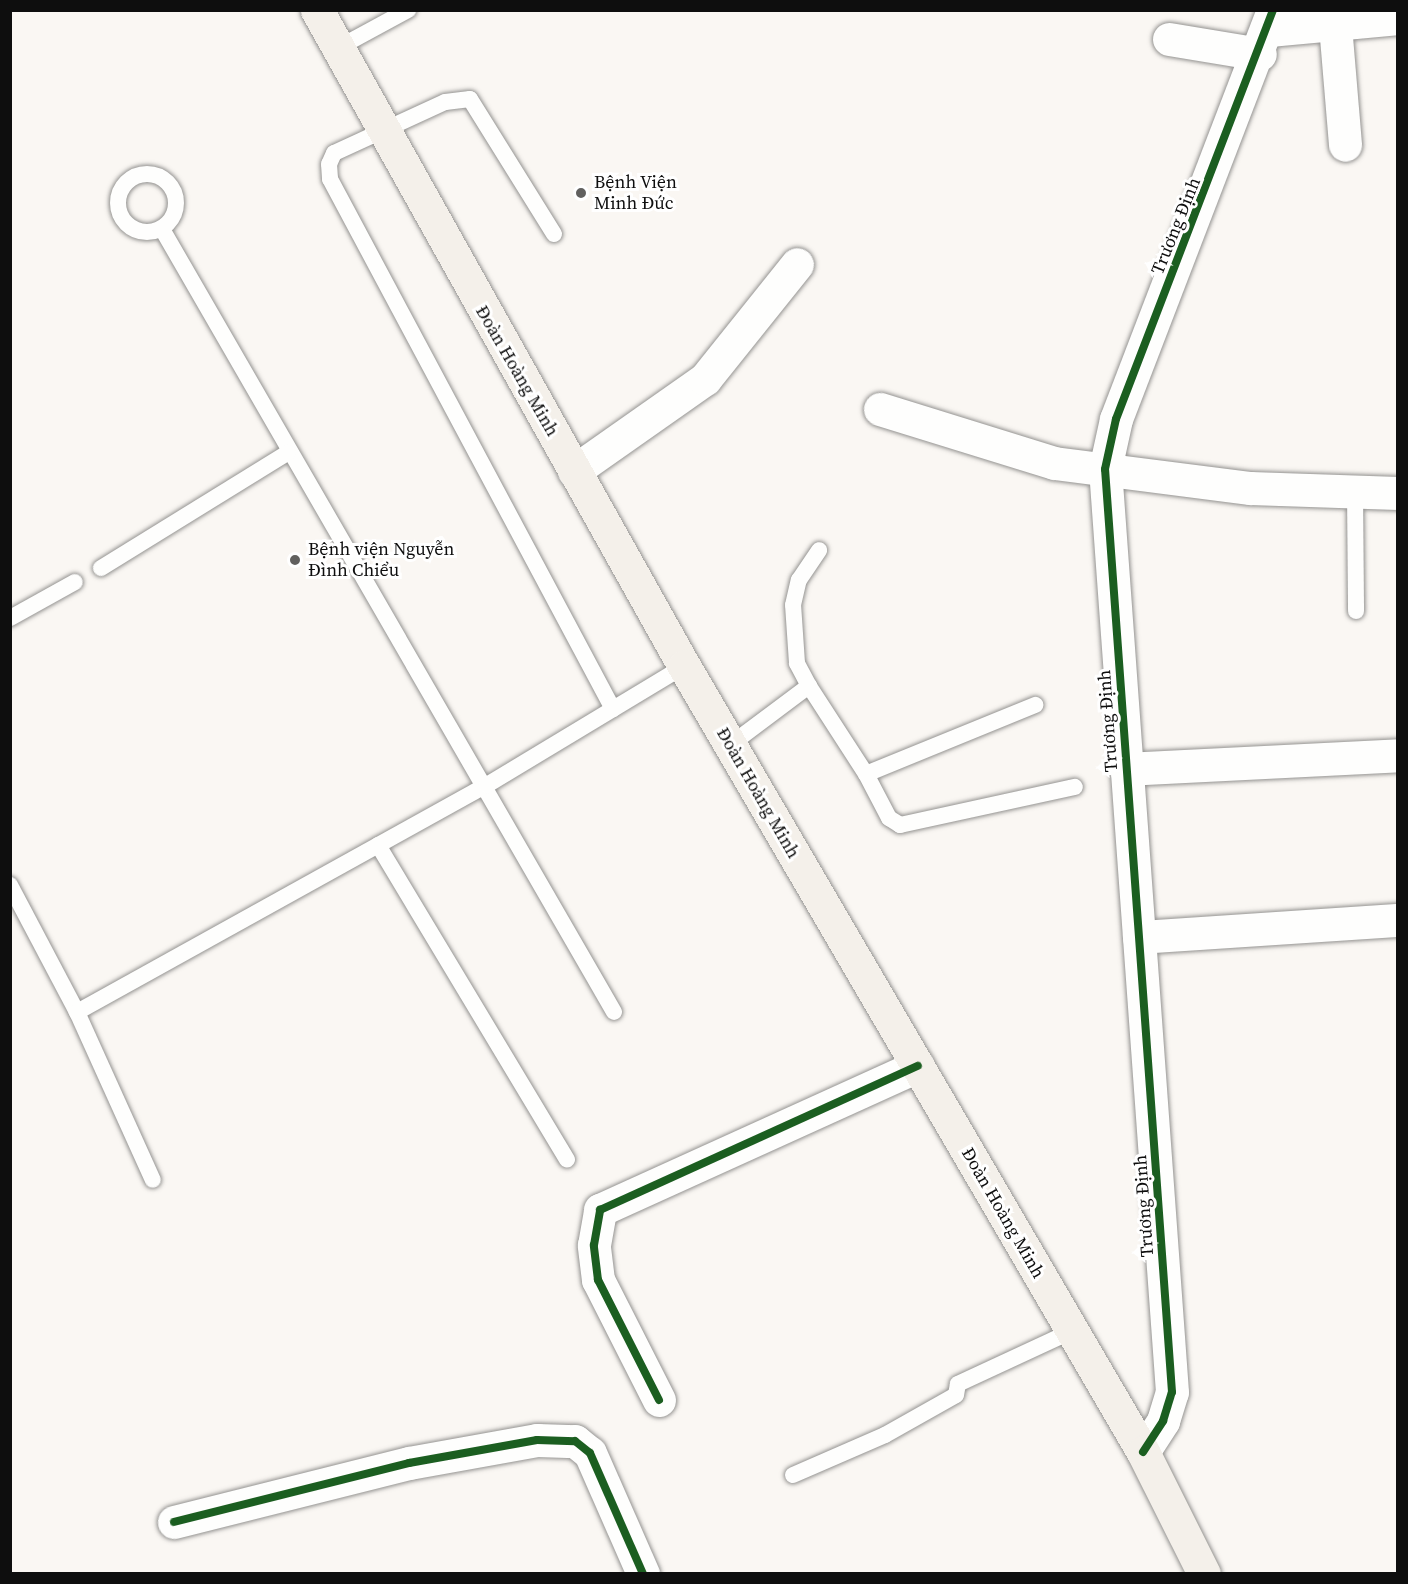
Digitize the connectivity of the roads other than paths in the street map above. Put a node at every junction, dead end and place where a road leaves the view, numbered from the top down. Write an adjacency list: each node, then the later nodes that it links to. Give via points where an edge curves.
1 (317, 10): 7 (main road, Đoàn Hoàng Minh)
2 (408, 10): 7 (lane)
3 (1398, 18): 4 (street)
4 (1335, 24): 5 (street); 9 (street)
5 (1267, 32): 6 (street); 15 (street, Trương Định, via 1116,418)
6 (1169, 39)
7 (338, 48): 8 (main road, Đoàn Hoàng Minh)
8 (382, 132): 11 (lane, via 445,102 470,99); 16 (main road, Đoàn Hoàng Minh); 27 (lane, via 334,153 330,179)
9 (1345, 145)
10 (162, 229): 14 (lane)
11 (555, 234)
12 (797, 264): 16 (street, via 705,379)
13 (880, 409): 15 (street, via 1054,463)
14 (287, 453): 20 (lane); 32 (lane)
15 (1105, 469): 17 (street, via 1250,488); 30 (street, Trương Định)
16 (574, 471): 24 (main road, Đoàn Hoàng Minh)
17 (1355, 492): 18 (street); 22 (lane)
18 (1398, 493)
19 (819, 550): 25 (lane, via 799,580 793,604 797,663)
20 (101, 568)
21 (75, 582): 23 (lane)
22 (1356, 611)
23 (10, 618)
24 (684, 666): 27 (lane); 28 (main road, Đoàn Hoàng Minh)
25 (809, 686): 28 (lane); 31 (lane)
26 (1035, 705): 31 (lane)
27 (613, 709): 32 (lane)
28 (730, 746): 40 (main road, Đoàn Hoàng Minh)
29 (1398, 755): 30 (street)
30 (1126, 769): 37 (street, Trương Định)
31 (866, 774): 33 (lane, via 889,818 900,825)
32 (487, 785): 34 (lane); 39 (lane)
33 (1075, 787)
34 (378, 845): 38 (lane); 41 (lane)
35 (10, 885): 38 (lane)
36 (1398, 920): 37 (street)
37 (1139, 936): 45 (street, Trương Định, via 1172,1392 1163,1421)
38 (77, 1012): 42 (lane)
39 (614, 1012)
40 (918, 1066): 43 (main road, Đoàn Hoàng Minh); 44 (street, via 600,1210 594,1245 598,1280)
41 (567, 1160)
42 (153, 1180)
43 (1072, 1331): 45 (main road, Đoàn Hoàng Minh); 46 (lane, via 958,1384 956,1395 885,1435)
44 (659, 1400)
45 (1143, 1452): 49 (main road, Đoàn Hoàng Minh)
46 (793, 1475)
47 (174, 1522): 48 (street, via 410,1463 537,1440 575,1441 590,1453)
48 (643, 1574)
49 (1204, 1574)

